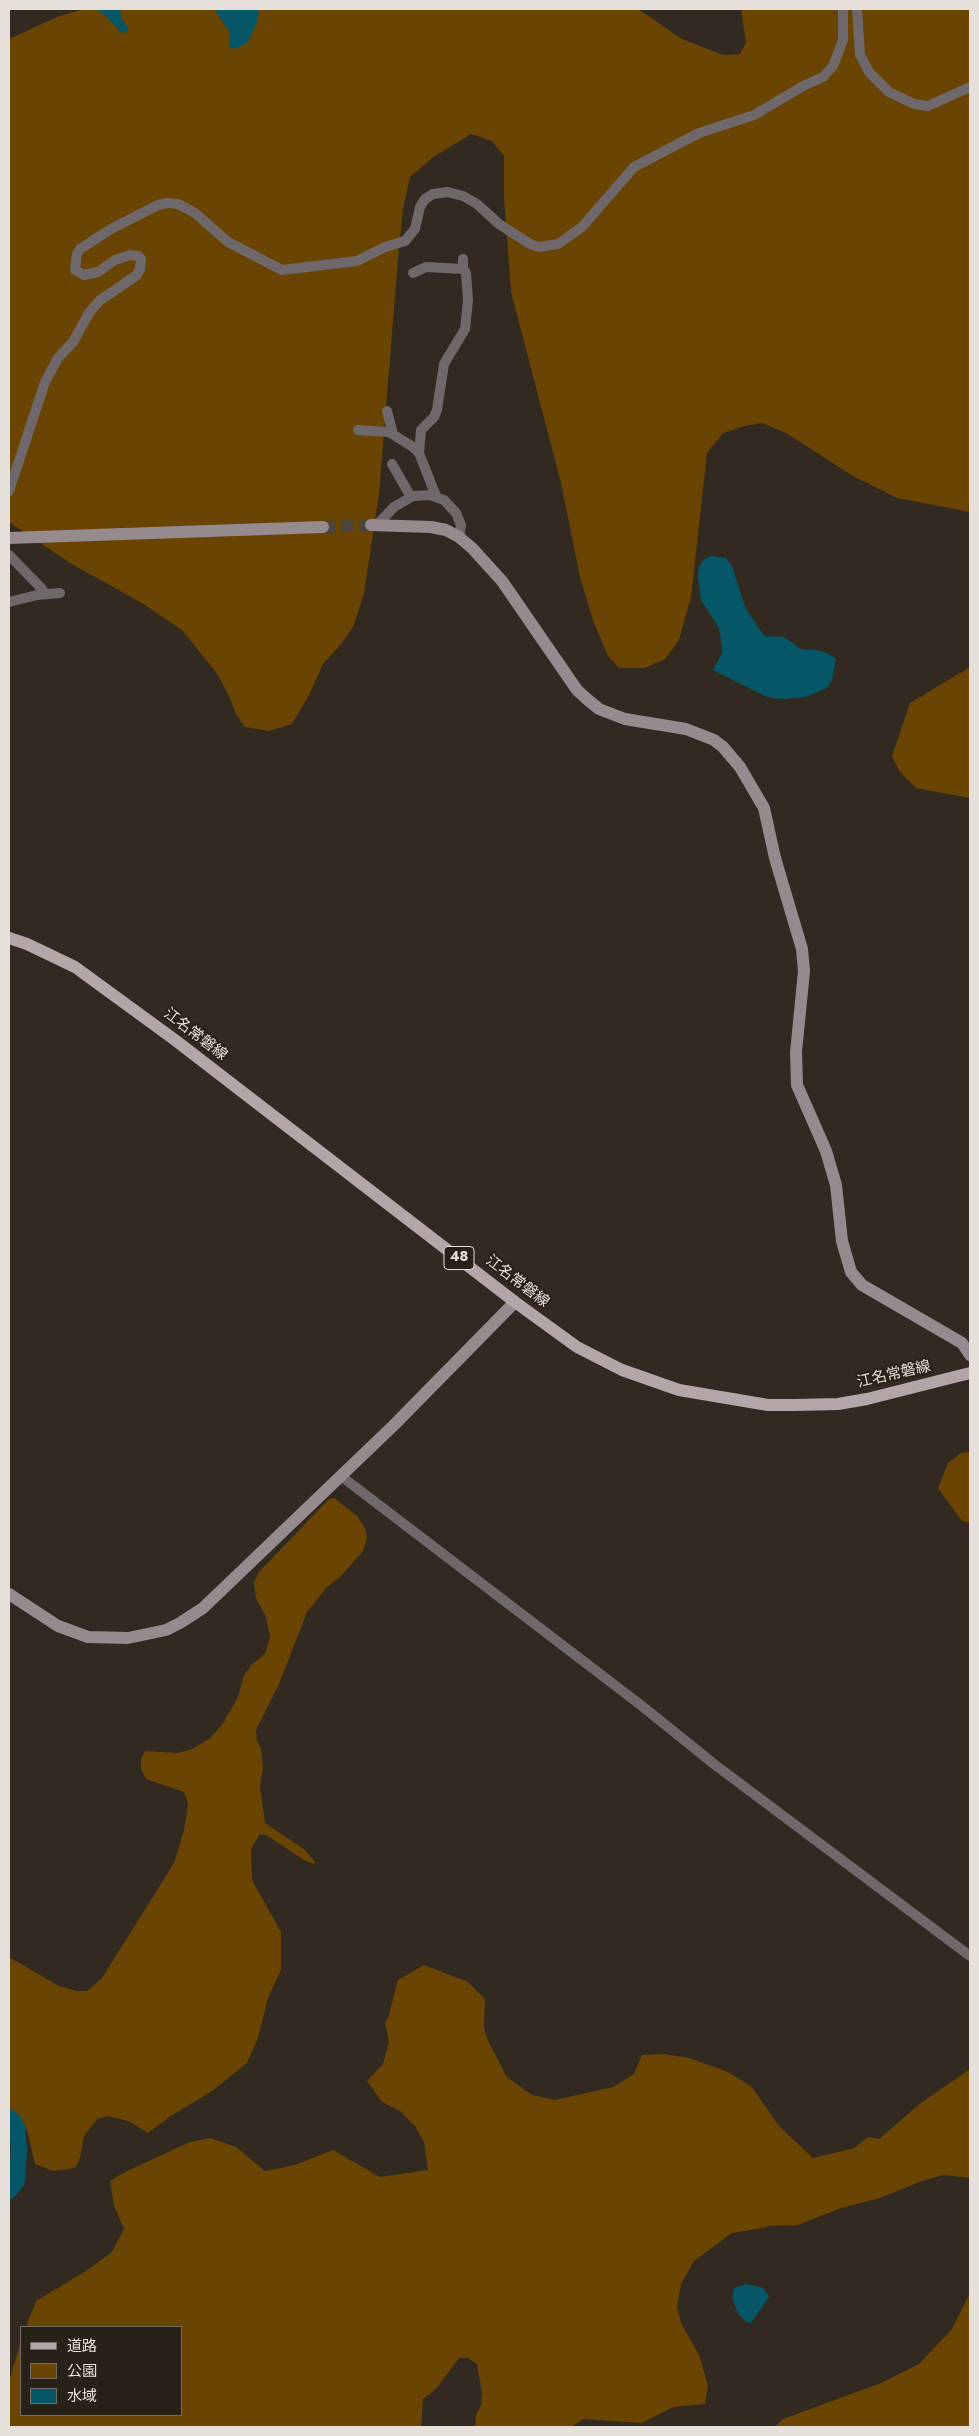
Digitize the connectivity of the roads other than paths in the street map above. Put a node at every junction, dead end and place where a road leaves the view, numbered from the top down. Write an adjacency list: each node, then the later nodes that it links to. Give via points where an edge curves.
1 (843, 9): 10 (street, via 843,40 833,66 823,77 754,115 699,133 634,167 582,227 558,244 538,247 530,244 498,224 477,204 448,192 425,199 415,229 406,241 357,261 282,270 228,242 195,213 178,204 166,202 111,229 80,248 75,270 84,275 98,272 115,260 130,255 138,256 140,269 137,275 99,301 73,342 58,358 44,382)
2 (857, 9): 3 (street, via 860,55 869,72 889,92 914,104 928,106)
3 (970, 87)
4 (413, 273): 8 (street, via 426,267 463,264 468,280 467,322 444,364 437,410 421,430)
5 (387, 411): 7 (street)
6 (358, 430): 7 (street)
7 (393, 434): 8 (street)
8 (419, 453): 11 (street)
9 (392, 464): 12 (street)
10 (9, 491)
11 (436, 496): 12 (street); 15 (street, via 444,500 460,520)
12 (411, 497): 13 (street)
13 (374, 525): 15 (street, via 431,527)
14 (323, 527): 16 (street)
15 (460, 537): 23 (street, via 502,581 577,690 588,700 624,719 686,729 703,736 723,747 740,767 764,808 802,949 804,971 796,1052 797,1085 826,1151 836,1185 842,1241 851,1272 862,1285 962,1343)
16 (9, 538)
17 (9, 555): 19 (street)
18 (60, 593): 19 (street)
19 (45, 594): 20 (street)
20 (9, 602)
21 (9, 938): 22 (main road, 江名常磐線 / 48, via 75,967)
22 (515, 1302): 24 (main road, 江名常磐線 / 48, via 577,1347 622,1370 679,1390 768,1405 838,1404); 25 (street)
23 (970, 1355)
24 (970, 1373)
25 (341, 1476): 26 (street, via 203,1608 166,1630 128,1638 88,1637 58,1626); 27 (street, via 714,1764)
26 (9, 1594)
27 (970, 1956)

